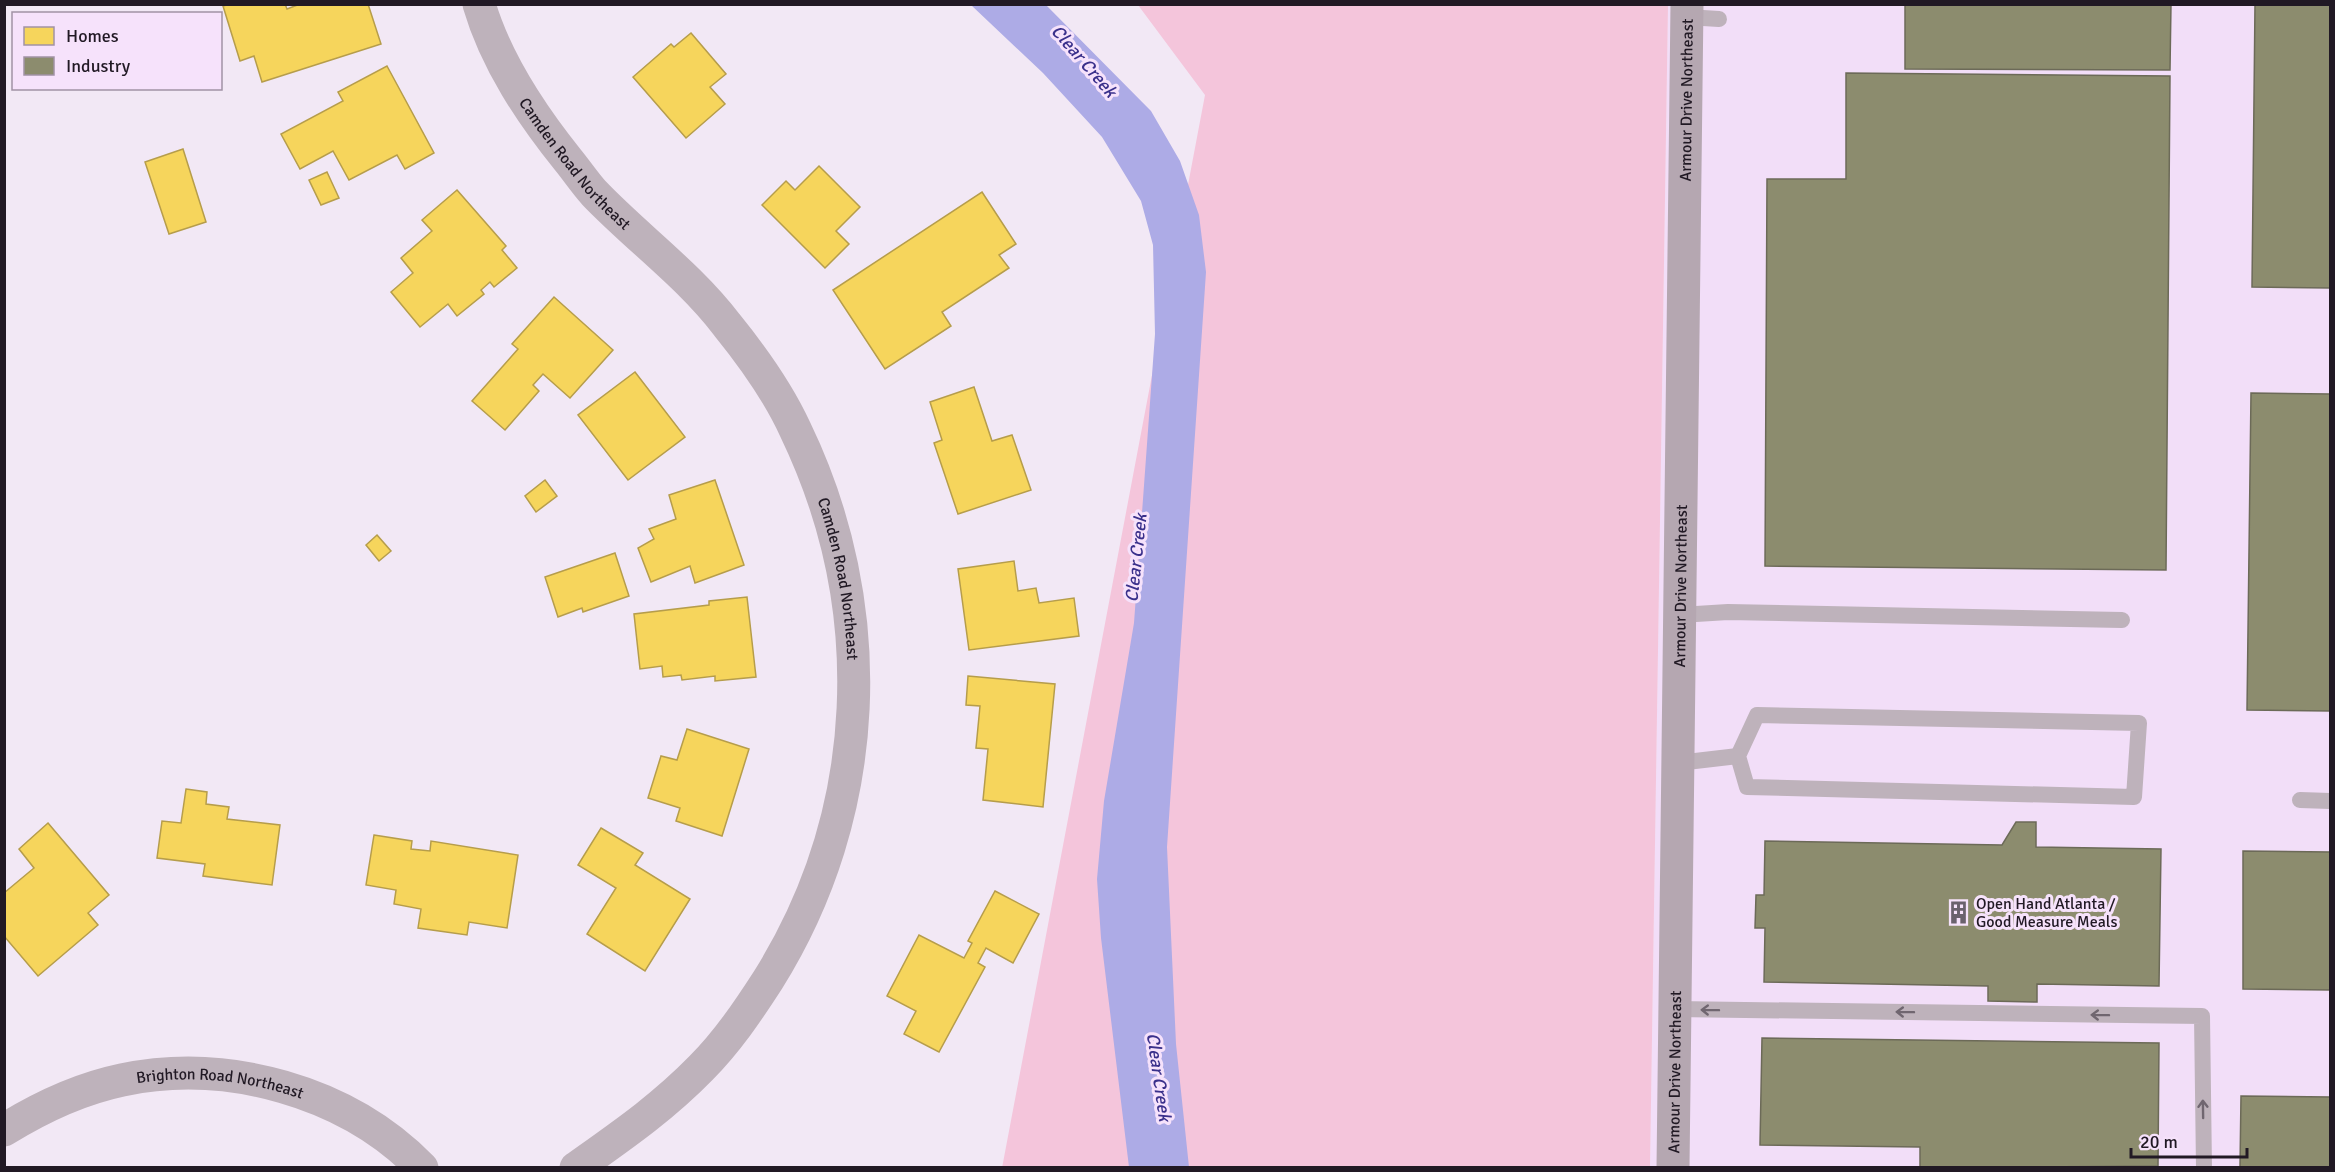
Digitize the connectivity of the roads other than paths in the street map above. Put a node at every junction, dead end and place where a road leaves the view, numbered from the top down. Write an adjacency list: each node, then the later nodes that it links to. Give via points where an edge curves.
1 (479, 4): 13 (street, Camden Road Northeast, via 507,71 538,122 593,192 685,278 725,321 760,368 795,427 822,489 843,564 853,632 854,710 845,787 822,871 791,943 747,1013 703,1066 652,1114)
2 (1687, 11): 3 (lane); 4 (street, Armour Drive Northeast)
3 (1719, 19)
4 (1680, 615): 5 (lane, via 1728,612); 7 (street, Armour Drive Northeast)
5 (2122, 620)
6 (1738, 756): 6 (lane, via 1747,787 2134,797 2139,723 1757,715); 7 (lane)
7 (1678, 763): 10 (street, Armour Drive Northeast)
8 (2300, 800): 9 (lane)
9 (2331, 801)
10 (1675, 1009): 14 (street, Armour Drive Northeast); 15 (lane, one-way to 10, via 2202,1016)
11 (4, 1130): 12 (street, Brighton Road Northeast, via 77,1092 167,1073 214,1074 260,1080 345,1111 385,1136)
12 (422, 1167)
13 (576, 1167)
14 (1673, 1167)
15 (2204, 1167)

